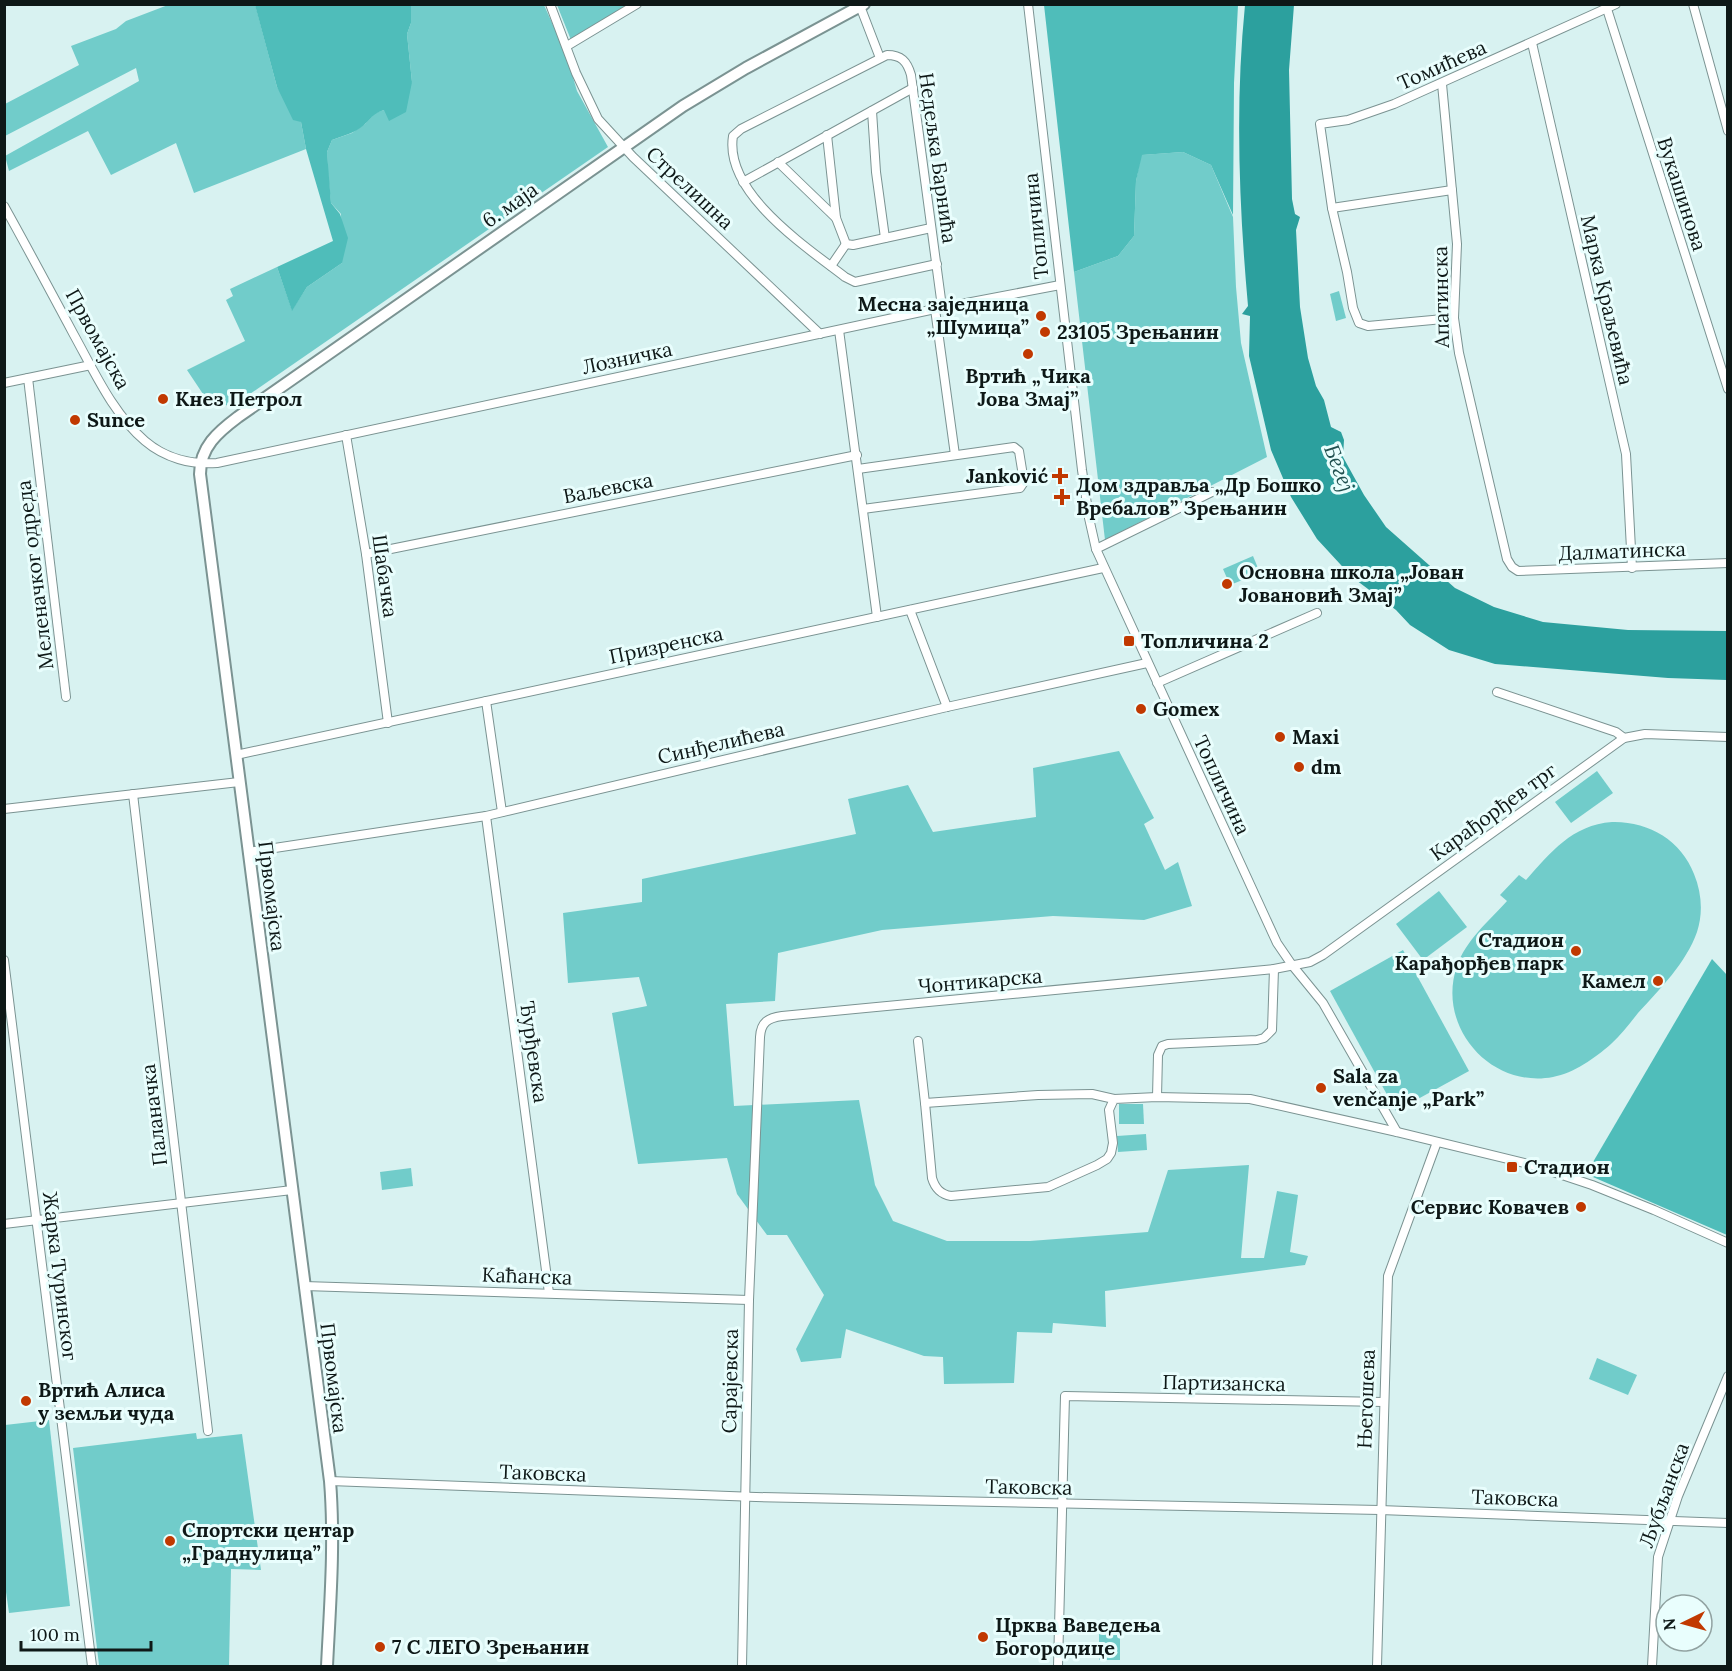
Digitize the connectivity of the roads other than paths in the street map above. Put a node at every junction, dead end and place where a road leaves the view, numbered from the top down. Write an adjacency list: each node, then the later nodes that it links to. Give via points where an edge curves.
1 (550, 4): 9 (street, Стрелишна)
2 (636, 4): 9 (street)
3 (1028, 4): 28 (street, Топличина)
4 (1616, 4): 7 (street, Томићева)
5 (1693, 4): 14 (street)
6 (862, 5): 10 (street); 16 (street, 6. маја, via 694,99)
7 (1607, 9): 8 (street, Томићева); 36 (street, Вукашинова)
8 (1532, 43): 11 (street, Томићева); 48 (street, Марка Краљевића, via 1626,454)
9 (567, 46): 16 (street, Стрелишна, via 598,119)
10 (880, 58): 12 (street, Недељка Барнића, via 890,55 906,61); 18 (street, via 737,132 732,152)
11 (1442, 84): 19 (street, Апатинска); 21 (street, Томићева, via 1348,120 1320,124)
12 (913, 88): 13 (street); 23 (street, Недељка Барнића)
13 (872, 111): 15 (street); 24 (street)
14 (1728, 131)
15 (827, 135): 17 (street); 22 (street)
16 (624, 148): 32 (street, Стрелишна); 40 (street, 6. маја, via 238,417 210,441)
17 (778, 162): 18 (street); 22 (street)
18 (743, 182): 27 (street, via 757,202 790,234)
19 (1452, 190): 21 (street); 30 (street, Апатинска, via 1457,244)
20 (4, 206): 33 (street, Првомајска)
21 (1332, 208): 30 (street, via 1359,323 1365,327)
22 (836, 218): 25 (street)
23 (931, 228): 24 (street); 26 (street, Недељка Барнића)
24 (885, 238): 25 (street)
25 (846, 244): 27 (street)
26 (937, 264): 27 (street, via 855,282); 29 (street, Недељка Барнића)
27 (831, 266)
28 (1059, 285): 29 (street, Лозничка); 44 (street, Топличина)
29 (939, 308): 31 (street, Лозничка); 39 (street, Недељка Барнића)
30 (1454, 318): 49 (street, Апатинска, via 1462,370 1507,559)
31 (839, 330): 32 (street, Лозничка); 38 (street)
32 (820, 334): 37 (street, Лозничка)
33 (91, 365): 34 (street); 40 (street, Првомајска, via 122,417 146,442 178,459)
34 (28, 378): 35 (street); 56 (street, Меленачког одреда)
35 (4, 383)
36 (1728, 389)
37 (346, 435): 40 (street, Лозничка); 45 (street, Шабачка)
38 (857, 455): 41 (street); 45 (street, Ваљевска)
39 (955, 455): 41 (street); 43 (street, via 1014,447 1019,451 1024,482 1020,488)
40 (201, 464): 62 (street, Првомајска)
41 (858, 469): 43 (street)
42 (1212, 492): 44 (street)
43 (864, 509): 52 (street)
44 (1096, 549): 47 (street, Топличина)
45 (366, 554): 59 (street, Шабачка)
46 (1728, 563): 48 (street, Далматинска)
47 (1103, 568): 50 (street, Призренска); 53 (street, Топличина)
48 (1632, 568): 49 (street, Далматинска)
49 (1518, 572)
50 (910, 610): 52 (street, Призренска); 58 (street)
51 (1317, 613): 54 (street)
52 (877, 617): 57 (street, Призренска)
53 (1147, 663): 54 (street, Топличина); 58 (street, Синђелићева)
54 (1157, 683): 70 (street, Топличина, via 1277,943)
55 (1497, 692): 61 (street)
56 (66, 697)
57 (486, 701): 59 (street, Призренска); 66 (street)
58 (947, 707): 66 (street, Синђелићева)
59 (388, 723): 62 (street, Призренска)
60 (1728, 737): 61 (street, Карађорђев трг, via 1645,734)
61 (1624, 738): 70 (street, Карађорђев трг, via 1323,955)
62 (236, 755): 63 (street, Првомајска)
63 (239, 782): 64 (street); 68 (street, Првомајска)
64 (132, 794): 65 (street); 80 (street, Паланачка)
65 (4, 809)
66 (502, 812): 67 (street, Синђелићева)
67 (486, 816): 68 (street, Синђелићева); 85 (street, Ђурђевска)
68 (249, 852): 79 (street, Првомајска)
69 (4, 960): 81 (street, Жарка Туринског)
70 (1292, 965): 71 (street, Карађорђев трг); 77 (street, via 1323,1003)
71 (1274, 969): 73 (street, Чонтикарска, via 772,1018 761,1030); 74 (street, via 1272,1030 1268,1035 1257,1040 1162,1046)
72 (918, 1041): 76 (street)
73 (758, 1096): 86 (street, Сарајевска)
74 (1156, 1097): 75 (street); 77 (street, via 1250,1099)
75 (1114, 1100): 76 (street, via 1092,1094); 76 (street, via 1108,1110 1113,1143 1107,1159 1097,1165 1048,1186 951,1196 939,1191 932,1178)
76 (925, 1103)
77 (1397, 1132): 78 (street)
78 (1437, 1142): 83 (street, via 1529,1164 1592,1185); 88 (street, Његошева, via 1388,1276)
79 (292, 1190): 80 (street); 84 (street, Првомајска)
80 (181, 1203): 81 (street); 89 (street, Паланачка)
81 (37, 1220): 82 (street); 96 (street, Жарка Туринског)
82 (4, 1224)
83 (1728, 1243)
84 (304, 1286): 85 (street, Каћанска); 90 (street, Првомајска)
85 (549, 1293): 86 (street, Каћанска)
86 (748, 1300): 91 (street, Сарајевска)
87 (1728, 1376): 94 (street, Љубљанска)
88 (1383, 1402): 92 (street, Партизанска, via 1065,1396); 93 (street, Његошева)
89 (208, 1431)
90 (330, 1481): 91 (street, Таковска); 97 (street, Првомајска)
91 (745, 1497): 92 (street, Таковска); 98 (street, Сарајевска)
92 (1062, 1504): 93 (street, Таковска); 99 (street)
93 (1380, 1510): 94 (street, Таковска); 100 (street, Његошева)
94 (1670, 1520): 95 (street, Таковска); 101 (street, Љубљанска, via 1658,1557)
95 (1728, 1523)
96 (92, 1666)
97 (327, 1666)
98 (742, 1666)
99 (1058, 1666)
100 (1377, 1666)
101 (1652, 1666)

